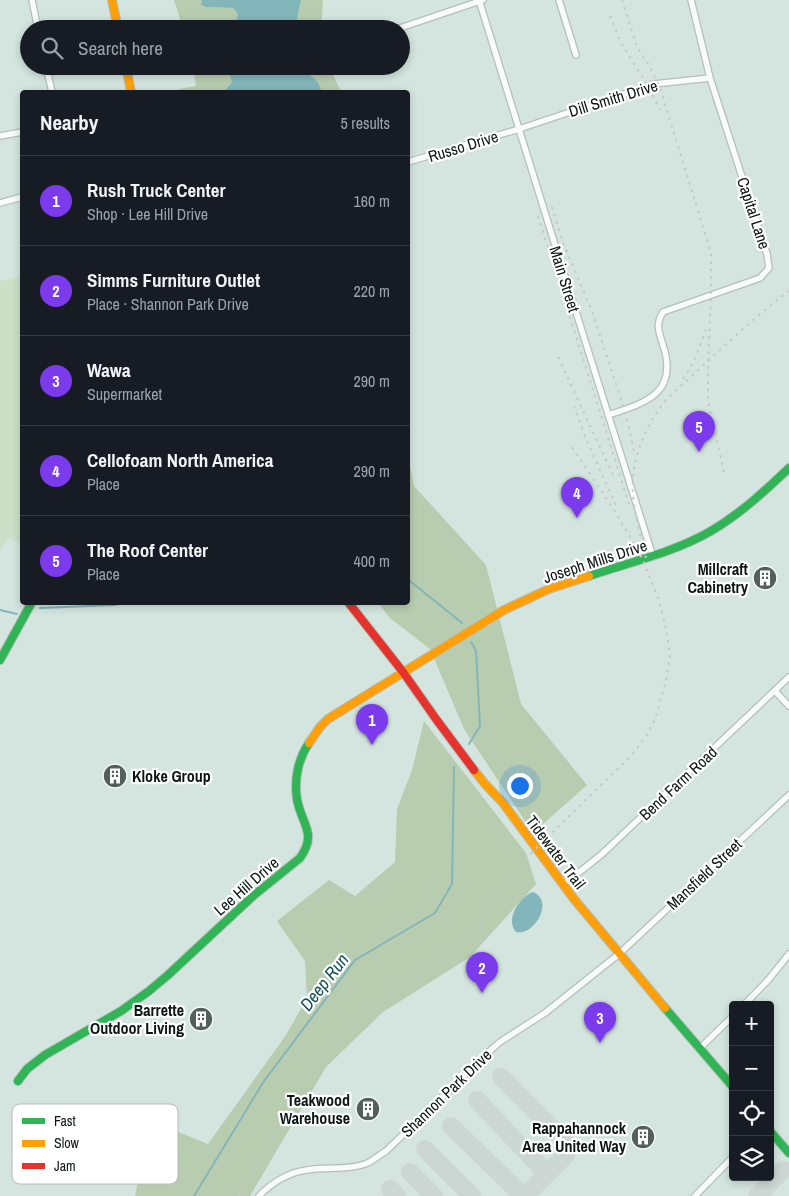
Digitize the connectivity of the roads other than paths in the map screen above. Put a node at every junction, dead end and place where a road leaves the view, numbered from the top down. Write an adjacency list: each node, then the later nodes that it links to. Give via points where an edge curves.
1 (32, 0): 6 (street)
2 (112, 0): 7 (street)
3 (481, 0): 8 (street); 15 (street, Main Street)
4 (558, 0): 9 (street)
5 (691, 0): 12 (street, Capital Lane)
6 (36, 20)
7 (116, 20)
8 (410, 25)
9 (576, 55)
10 (48, 75): 13 (street)
11 (128, 75): 14 (street)
12 (710, 78): 15 (street, Dill Smith Drive, via 654,84); 21 (street, Capital Lane, via 769,268 760,278 663,312 658,330 667,357 663,383 647,401)
13 (52, 90)
14 (131, 90)
15 (519, 129): 18 (street, Russo Drive); 21 (street, Main Street)
16 (20, 132): 17 (street)
17 (0, 136)
18 (410, 161)
19 (20, 198): 20 (street)
20 (0, 203)
21 (608, 415): 23 (street, Main Street)
22 (789, 468): 23 (street, Joseph Mills Drive, via 718,528)
23 (653, 557): 27 (street, Joseph Mills Drive, via 528,598)
24 (30, 605): 26 (street)
25 (350, 605): 27 (street, Tidewater Trail)
26 (0, 660)
27 (403, 672): 32 (street, Tidewater Trail); 38 (street, Lee Hill Drive, via 328,719 306,744 296,782 298,802 309,837 307,849 300,858 253,896 168,976 121,1011 45,1055 27,1069)
28 (789, 677): 29 (street, Bend Farm Road)
29 (775, 691): 30 (street); 32 (street, Bend Farm Road, via 601,855)
30 (789, 706)
31 (789, 795): 33 (street, Mansfield Street)
32 (563, 885): 33 (street, Tidewater Trail)
33 (618, 954): 37 (street, Tidewater Trail); 43 (street, Shannon Park Drive, via 545,1013 500,1042 386,1151 365,1164 288,1175)
34 (789, 954): 35 (street)
35 (748, 1001)
36 (729, 1020): 37 (street)
37 (700, 1048): 39 (street, Tidewater Trail)
38 (18, 1082)
39 (729, 1082)
40 (774, 1136): 41 (street)
41 (789, 1153)
42 (729, 1162): 44 (street)
43 (259, 1196)
44 (695, 1196)

